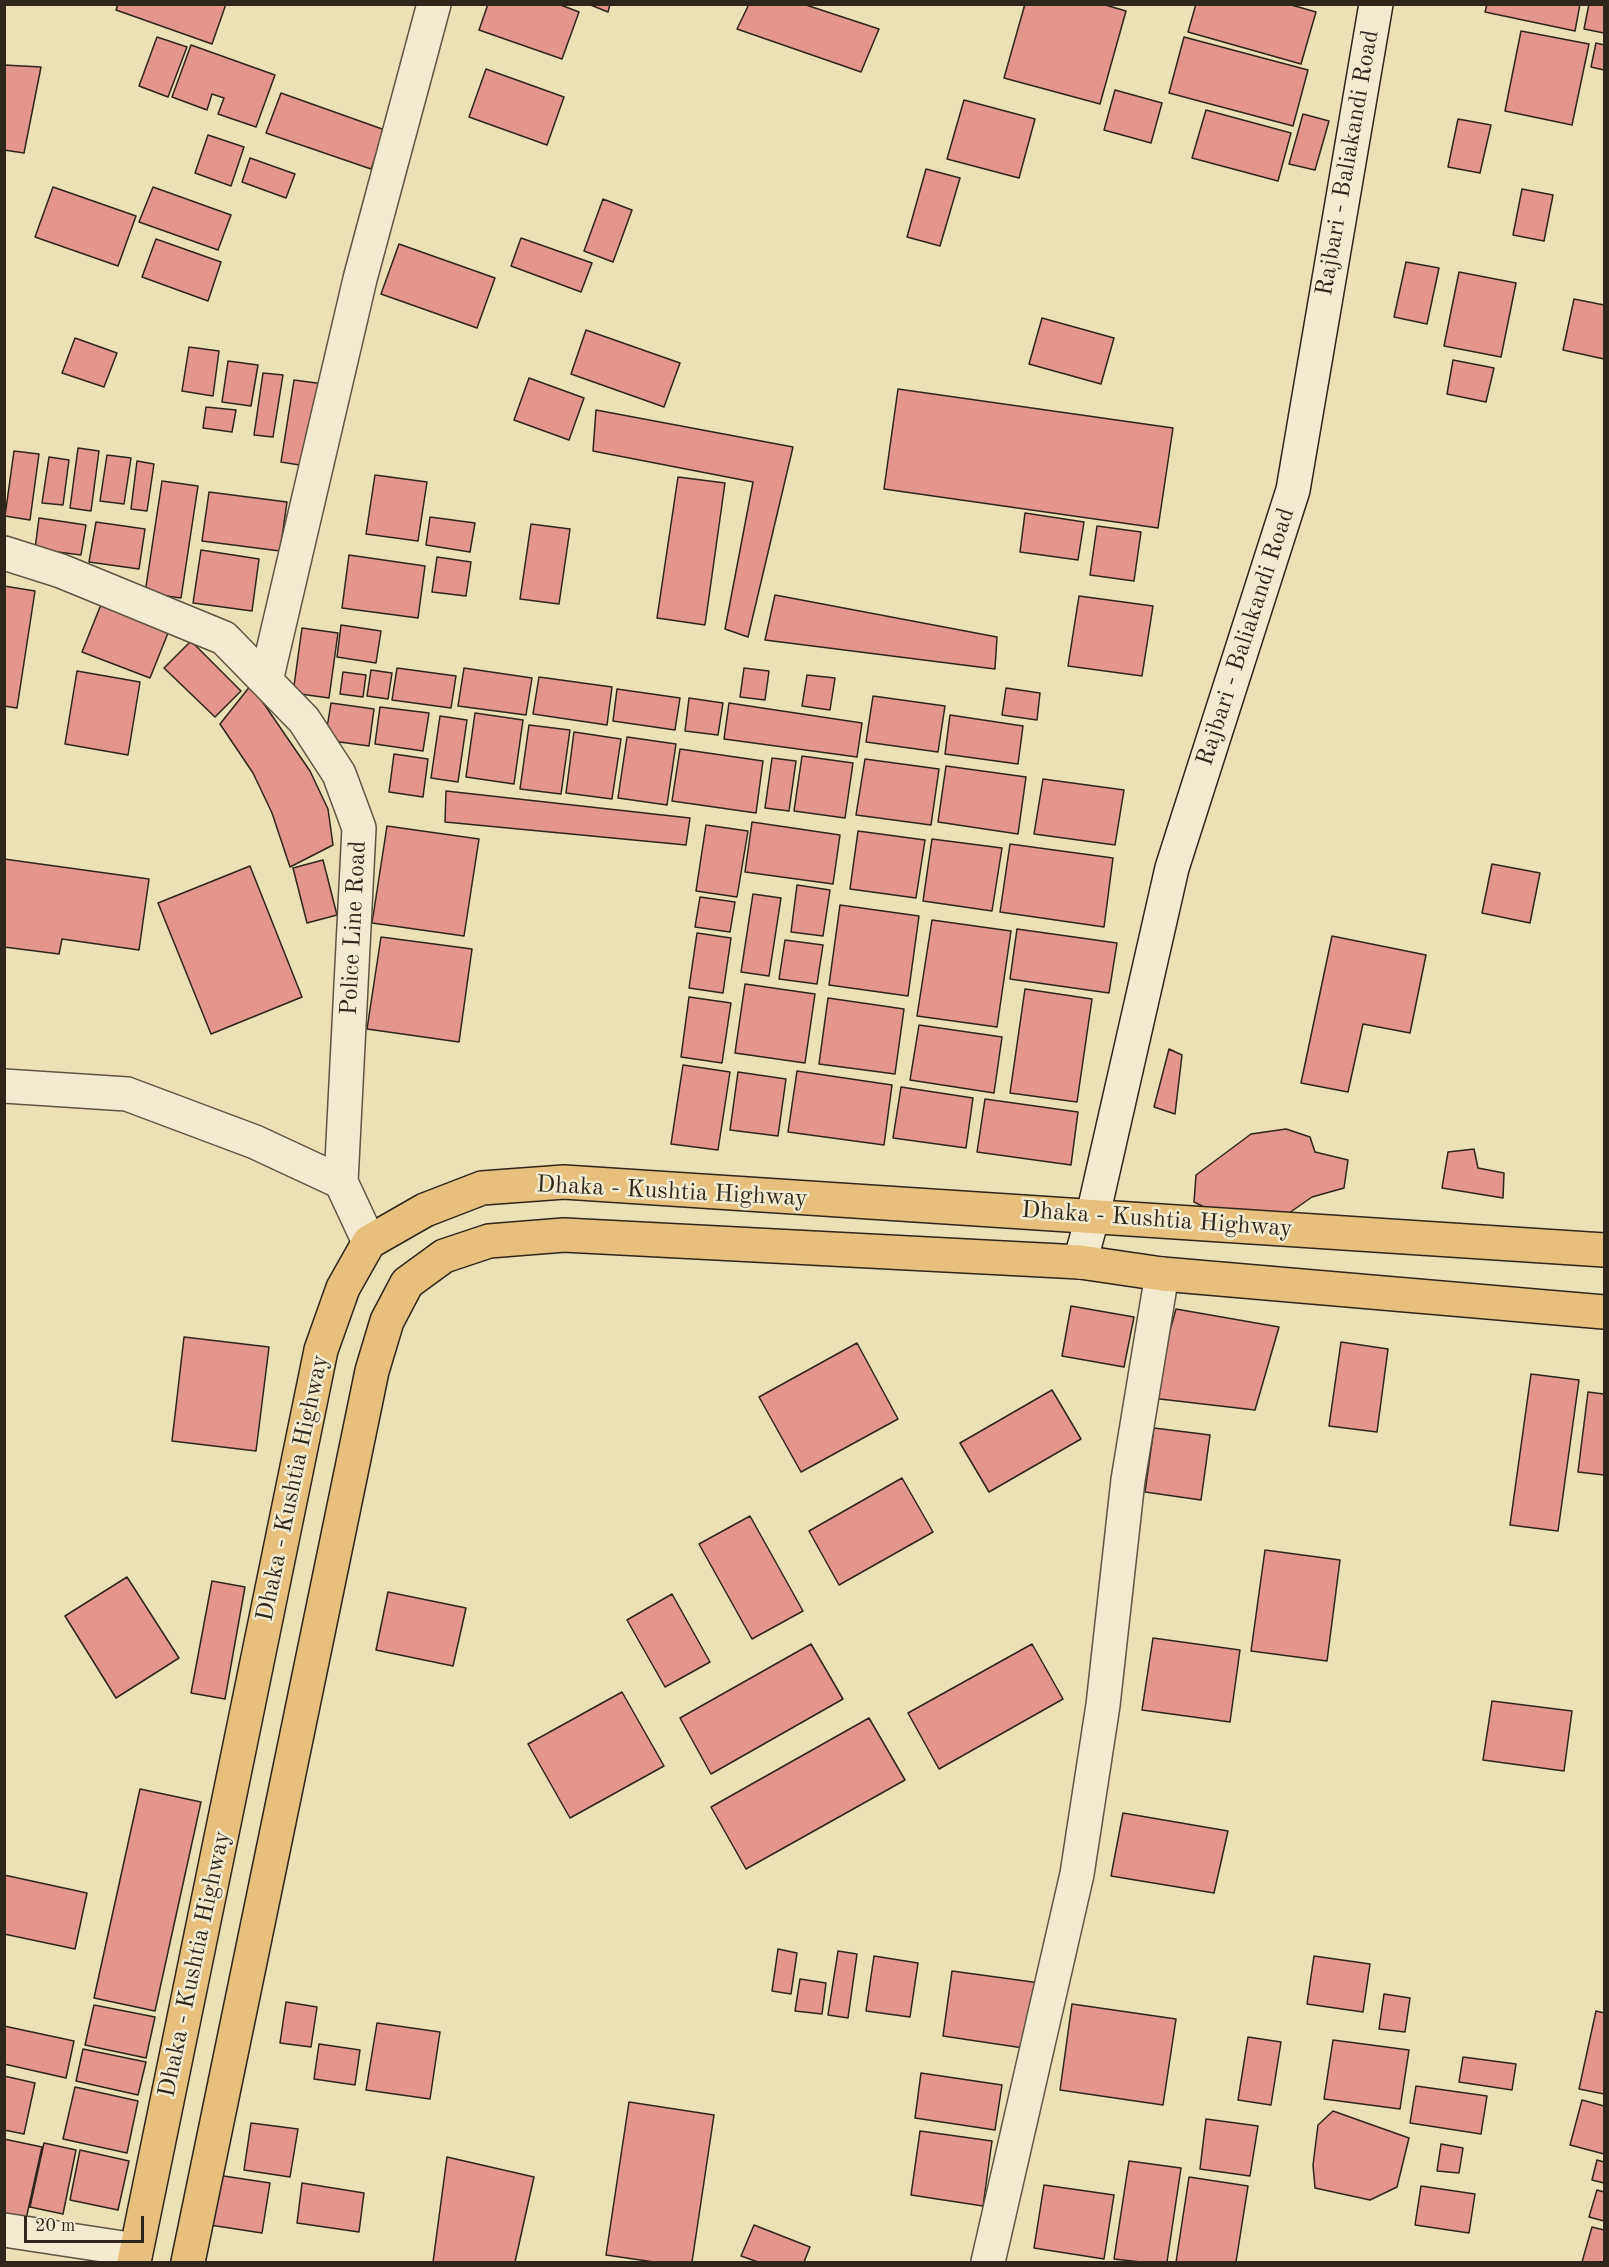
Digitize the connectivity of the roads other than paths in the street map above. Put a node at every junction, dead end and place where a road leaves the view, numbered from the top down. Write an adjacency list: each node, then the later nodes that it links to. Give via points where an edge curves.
1 (434, 4): 4 (street, via 360,279)
2 (1376, 4): 7 (street, Rajbari - Baliakandi Road, via 1293,490 1172,868)
3 (4, 553): 4 (street, Police Line Road, via 62,571 224,638)
4 (266, 681): 6 (street, Police Line Road, via 304,720 339,774 359,828)
5 (4, 1086): 6 (street, via 127,1094 255,1142)
6 (341, 1182): 8 (street, Police Line Road)
7 (1093, 1215): 8 (main road, Dhaka - Kushtia Highway, via 564,1182 482,1188 425,1209); 9 (main road, Dhaka - Kushtia Highway); 10 (street, Rajbari - Baliakandi Road)
8 (369, 1242): 14 (main road, Dhaka - Kushtia Highway, via 343,1288 321,1350)
9 (1605, 1250)
10 (1080, 1262): 11 (main road, Dhaka - Kushtia Highway); 15 (main road, Dhaka - Kushtia Highway, via 564,1235 489,1241 444,1256 407,1283 387,1321 372,1371)
11 (1162, 1274): 12 (main road, Dhaka - Kushtia Highway); 16 (street, via 1128,1480 1103,1705 1077,1874)
12 (1605, 1312)
13 (4, 2230): 14 (street)
14 (135, 2256)
15 (188, 2262)
16 (988, 2262)

